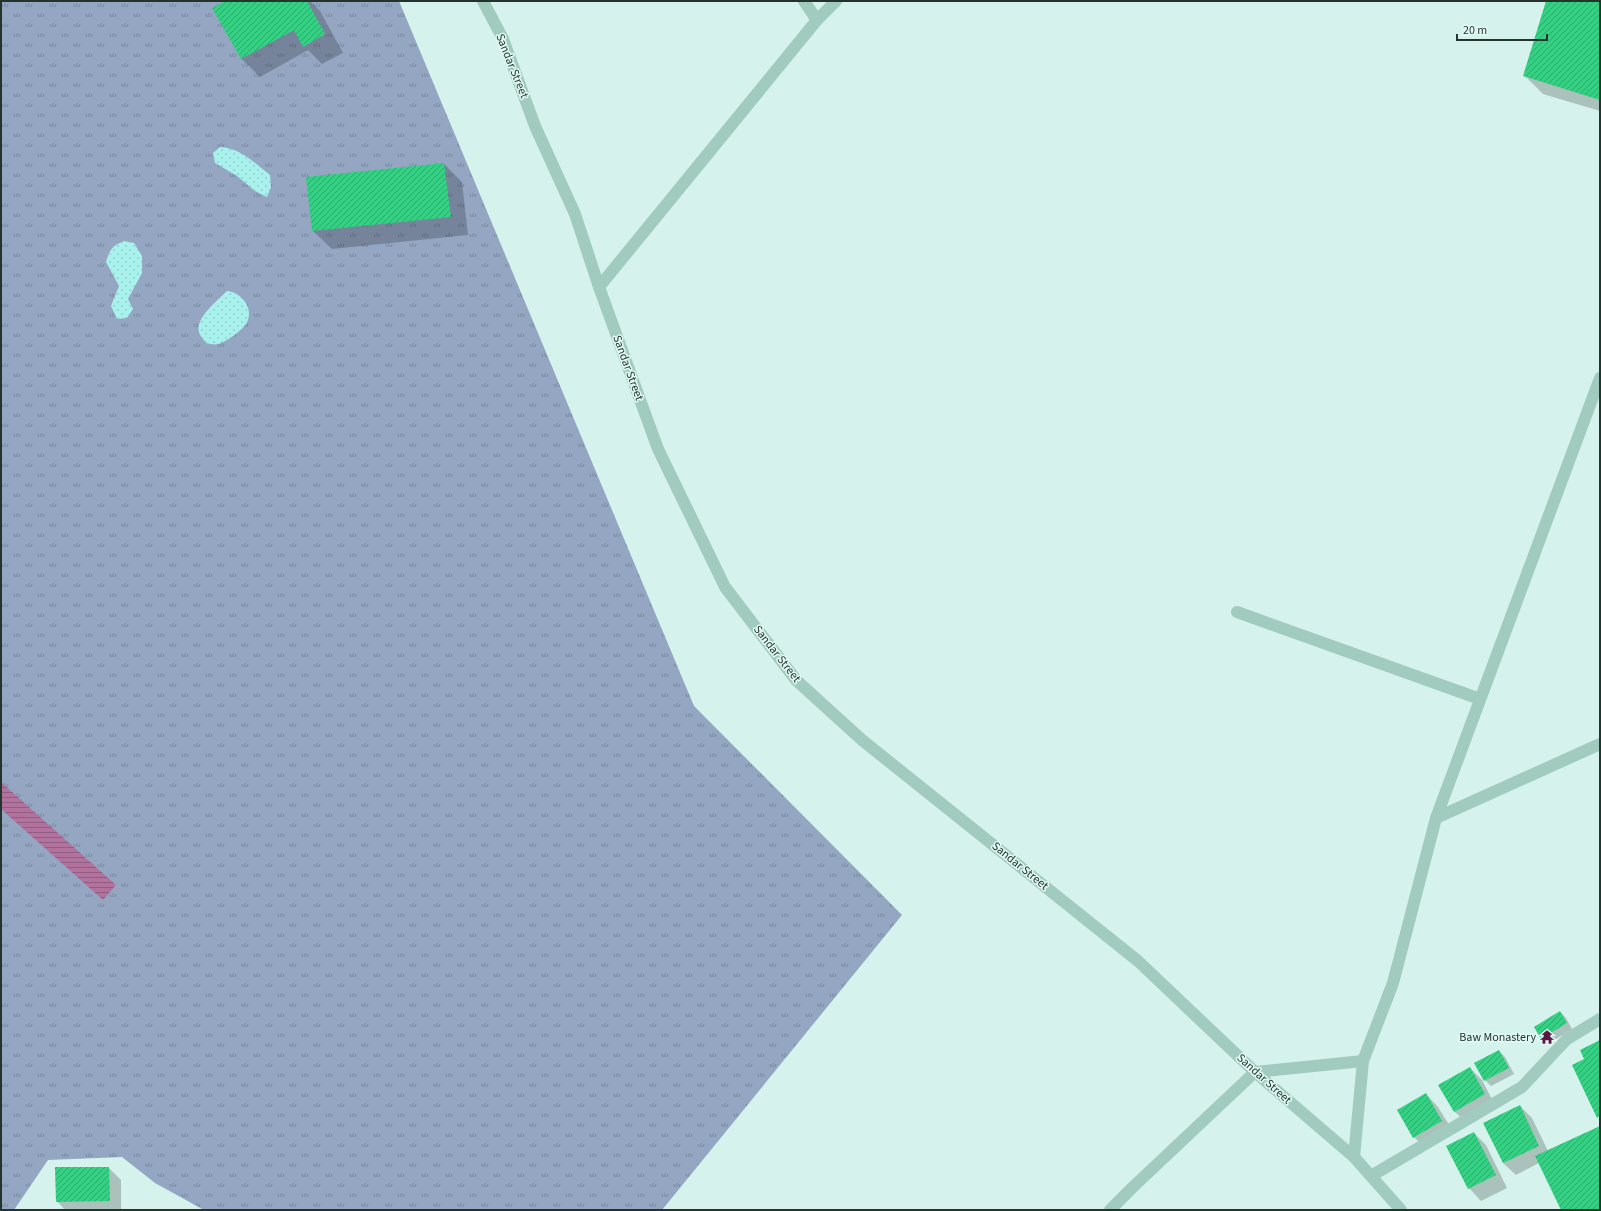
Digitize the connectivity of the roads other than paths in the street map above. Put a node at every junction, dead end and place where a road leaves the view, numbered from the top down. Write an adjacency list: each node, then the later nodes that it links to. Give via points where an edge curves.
1 (483, 1): 5 (street, Sandar Street, via 503,39 535,126 575,214)
2 (804, 1): 4 (street)
3 (836, 1): 4 (street)
4 (818, 20): 5 (street)
5 (599, 287): 13 (street, Sandar Street, via 658,449 725,586 796,680 862,740 1138,961)
6 (1600, 378): 8 (street)
7 (1237, 612): 8 (street)
8 (1480, 699): 10 (street)
9 (1600, 744): 10 (street)
10 (1436, 818): 12 (street, via 1393,983)
11 (1600, 1019): 15 (street, via 1567,1039 1522,1087)
12 (1363, 1061): 13 (street); 14 (street)
13 (1255, 1072): 14 (street, Sandar Street); 16 (street)
14 (1354, 1158): 15 (street, Sandar Street)
15 (1371, 1176): 17 (street, Sandar Street)
16 (1110, 1210)
17 (1401, 1210)

